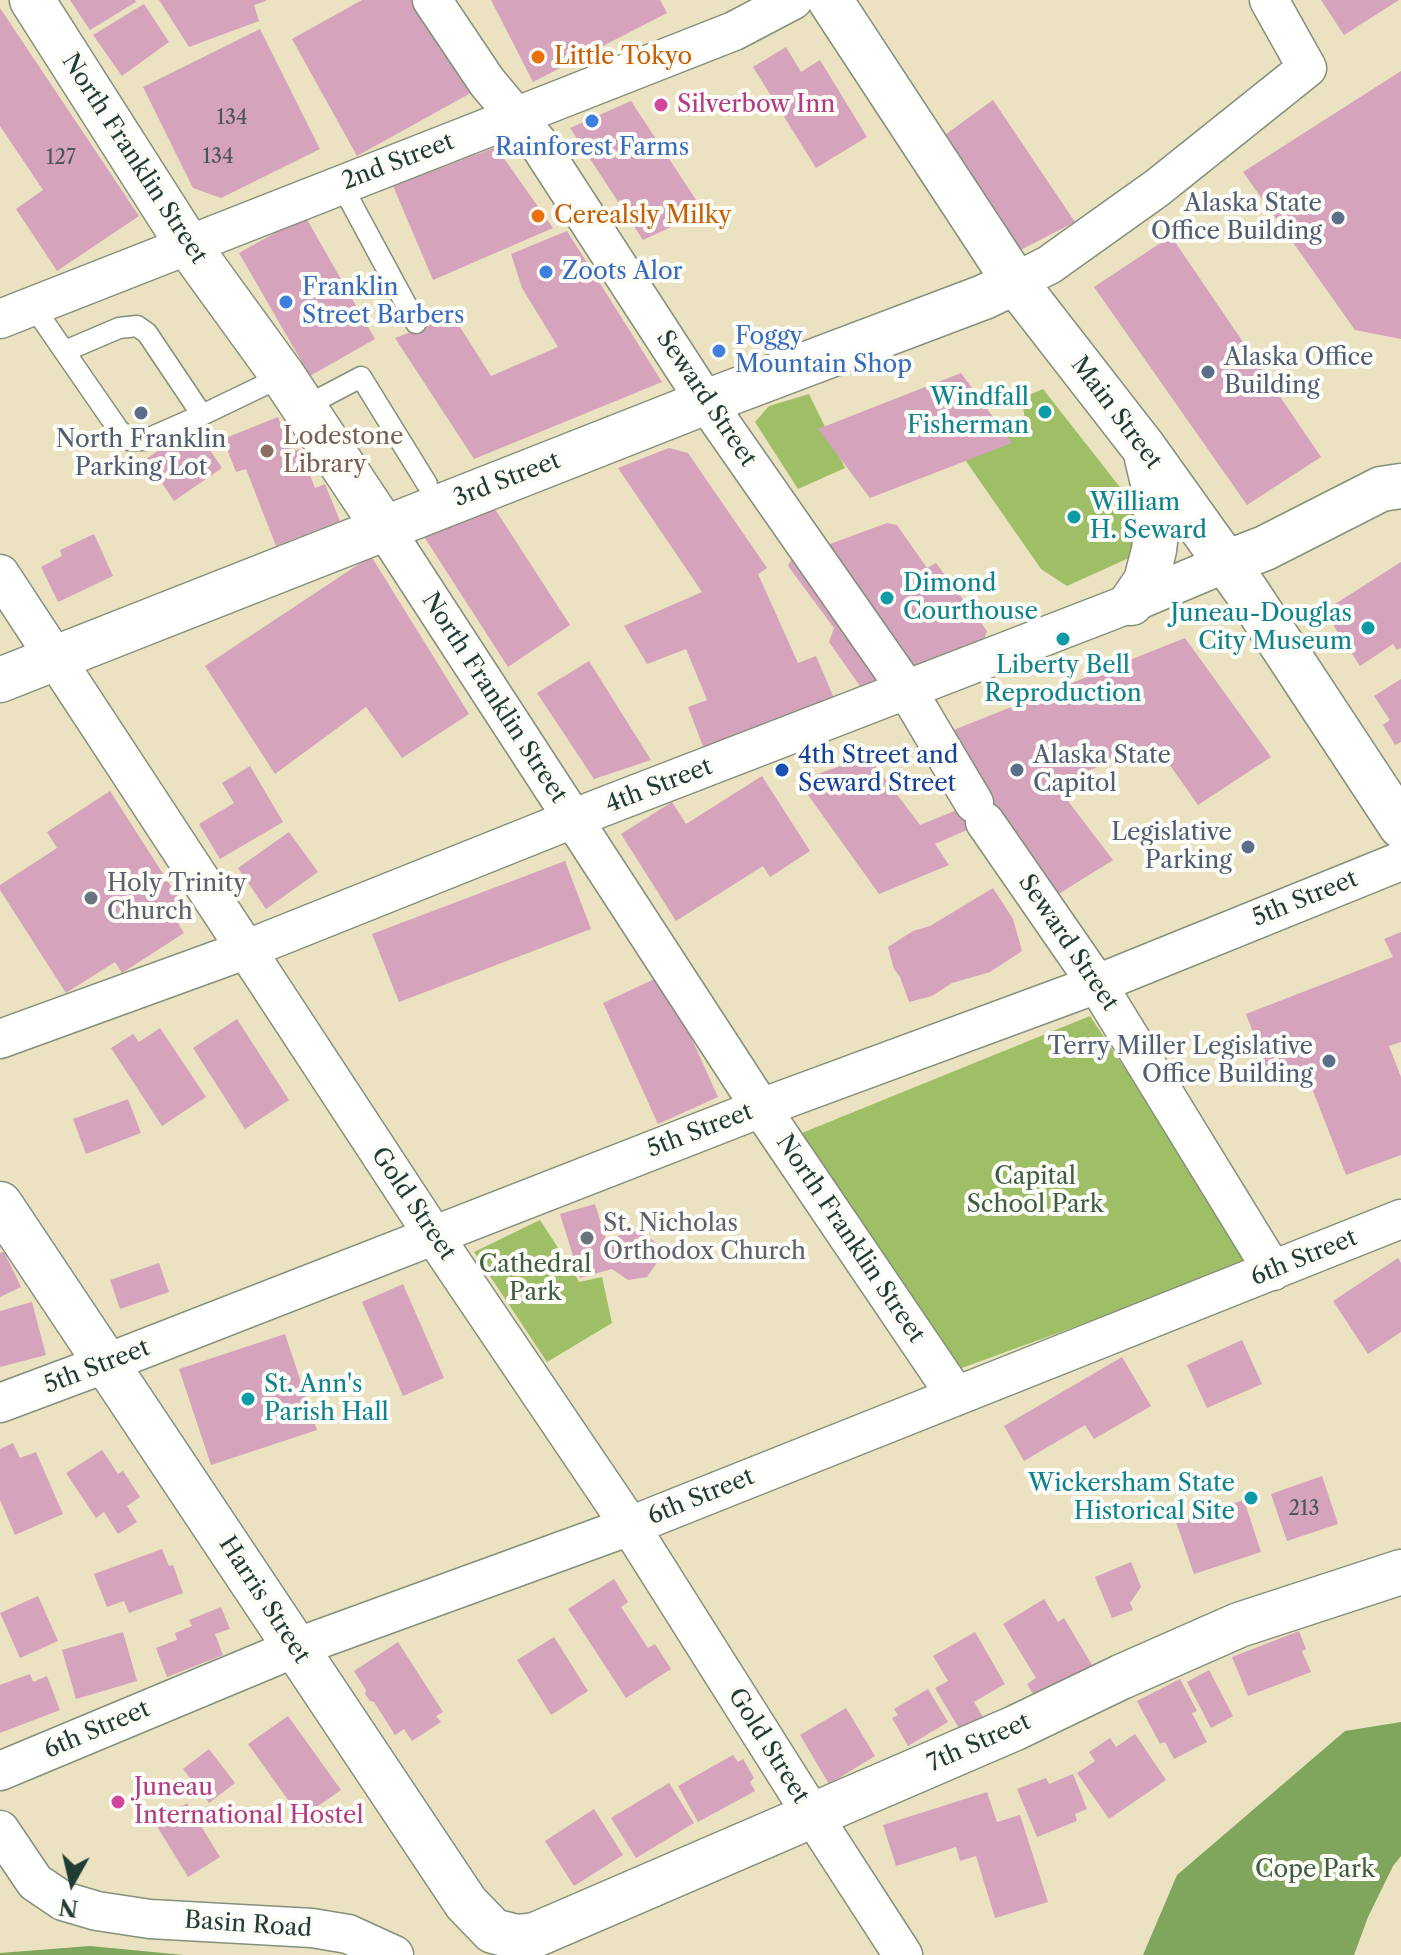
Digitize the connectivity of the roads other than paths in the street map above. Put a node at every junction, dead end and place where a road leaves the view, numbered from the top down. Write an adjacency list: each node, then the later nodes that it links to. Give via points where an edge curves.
1 (32, 0): 8 (street, North Franklin Street)
2 (432, 0): 6 (street, Seward Street)
3 (793, 0): 6 (street, 2nd Street, via 734,31)
4 (830, 0): 9 (street, Main Street)
5 (1269, 0): 9 (street, via 1307,68 1157,188 1049,265)
6 (514, 116): 7 (street, 2nd Street); 14 (street, Seward Street, via 538,143)
7 (341, 184): 8 (street, 2nd Street); 11 (lane)
8 (188, 245): 10 (street, 2nd Street); 13 (street, North Franklin Street)
9 (1015, 282): 14 (street, 3rd Street); 16 (street, Main Street)
10 (16, 312): 12 (lane)
11 (416, 323)
12 (65, 351): 15 (lane, via 119,328 137,326); 15 (lane, via 129,440 145,440)
13 (293, 392): 15 (lane); 17 (lane, via 361,377); 19 (street, North Franklin Street)
14 (706, 402): 19 (street, 3rd Street); 25 (street, Seward Street)
15 (202, 415)
16 (1144, 448): 20 (street, Main Street); 22 (street, via 1156,496 1156,533 1146,581)
17 (427, 484)
18 (1391, 487): 20 (street)
19 (384, 528): 23 (street, 3rd Street); 26 (street, North Franklin Street)
20 (1226, 563): 22 (street, 4th Street); 27 (street, Main Street)
21 (0, 574): 23 (street, Gold Street)
22 (1131, 603): 25 (street, 4th Street)
23 (54, 658): 24 (street, 3rd Street); 29 (street, Gold Street)
24 (0, 680)
25 (907, 690): 26 (street, 4th Street); 30 (street, Seward Street, via 980,813)
26 (573, 819): 29 (street, 4th Street); 32 (street, North Franklin Street)
27 (1401, 826)
28 (1401, 861): 30 (street, 5th Street)
29 (245, 950): 31 (street, 4th Street); 35 (street, Gold Street)
30 (1097, 984): 32 (street, 5th Street); 36 (street, Seward Street)
31 (0, 1039)
32 (761, 1108): 35 (street, 5th Street); 38 (street, North Franklin Street)
33 (0, 1204): 37 (street, Harris Street)
34 (1401, 1219): 36 (street, 6th Street)
35 (434, 1236): 37 (street, 5th Street); 40 (street, Gold Street)
36 (1273, 1271): 38 (street, 6th Street)
37 (107, 1363): 39 (street, 5th Street); 42 (street, Harris Street)
38 (956, 1396): 40 (street, 6th Street)
39 (0, 1403)
40 (630, 1526): 42 (street, 6th Street); 44 (street, Gold Street)
41 (1401, 1572): 44 (street, 7th Street, via 1239,1625)
42 (295, 1648): 43 (street, 6th Street); 46 (street, Harris Street, via 457,1890 493,1931 517,1937)
43 (0, 1771)
44 (813, 1816): 46 (street, 7th Street); 48 (street, Gold Street)
45 (0, 1830): 47 (street, Basin Road, via 35,1882 63,1901 150,1919 312,1928 348,1934)
46 (561, 1924)
47 (394, 1955)
48 (903, 1955)

